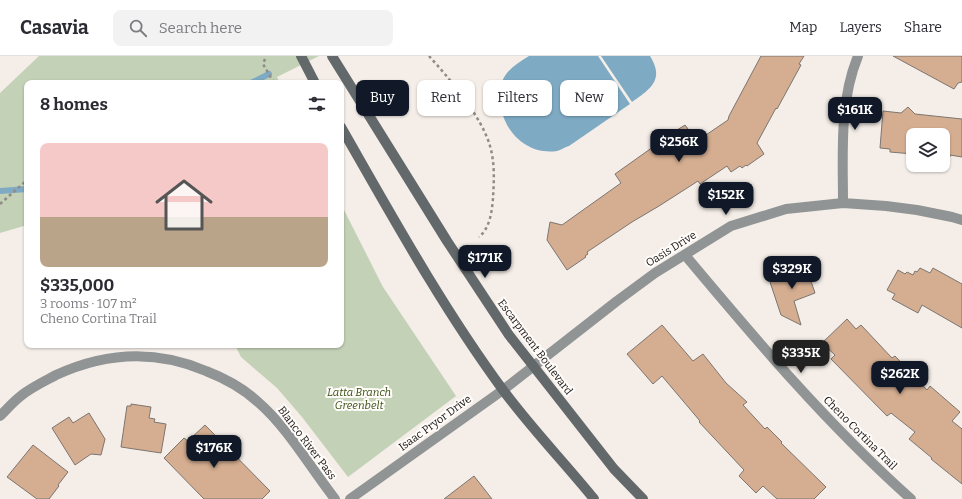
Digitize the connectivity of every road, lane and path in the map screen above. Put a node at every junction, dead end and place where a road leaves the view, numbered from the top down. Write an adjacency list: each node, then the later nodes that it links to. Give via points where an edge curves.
1 (301, 56): 7 (main road)
2 (332, 56): 15 (main road, Escarpment Boulevard, via 464,267 509,335)
3 (429, 56): 13 (path, via 477,118 490,146 494,175 492,209 484,233)
4 (858, 56): 10 (street, via 848,90 844,116)
5 (265, 59): 6 (path, via 263,64)
6 (272, 80)
7 (314, 80)
8 (344, 132): 16 (main road, via 433,285)
9 (24, 183): 11 (path)
10 (843, 203): 12 (street, Oasis Drive, via 917,210); 14 (street, Oasis Drive, via 786,209 731,226)
11 (0, 204)
12 (962, 220)
13 (479, 237)
14 (685, 254): 15 (street, Oasis Drive, via 617,300); 22 (street, Cheno Cortina Trail, via 786,374 868,460)
15 (534, 366): 16 (street, Isaac Pryor Drive); 21 (main road, Escarpment Boulevard, via 614,469)
16 (503, 390): 19 (street, Isaac Pryor Drive); 20 (main road)
17 (0, 416): 18 (street, Blanco River Pass, via 23,394 43,382 83,365 127,356 169,358 217,375 257,401 284,429)
18 (335, 499)
19 (350, 499)
20 (594, 499)
21 (643, 499)
22 (911, 499)

